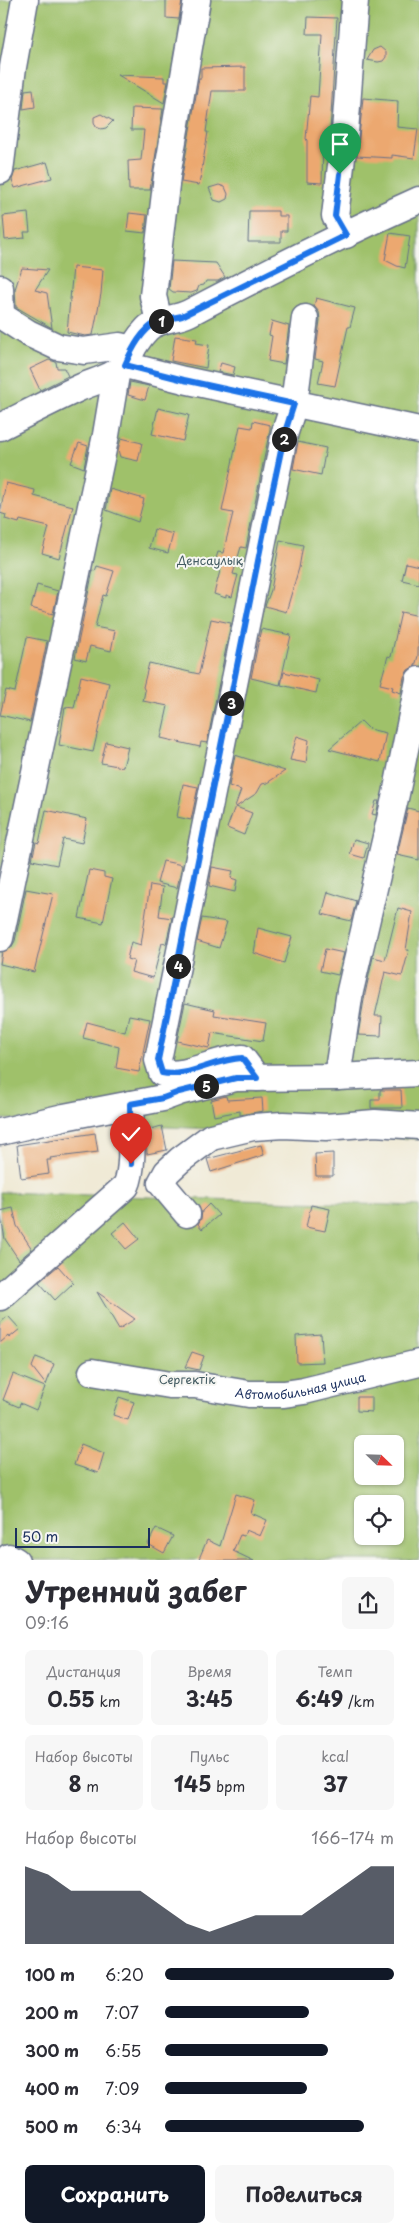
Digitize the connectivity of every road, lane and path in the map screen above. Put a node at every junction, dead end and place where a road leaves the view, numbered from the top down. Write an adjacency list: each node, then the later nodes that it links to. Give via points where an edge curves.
1 (25, 0): 4 (street)
2 (197, 0): 10 (street, via 166,185 154,296)
3 (355, 0): 6 (street, via 335,216)
4 (0, 172)
5 (419, 200): 6 (street)
6 (346, 235): 10 (street, via 182,316)
7 (0, 288): 8 (street)
8 (1, 315): 11 (street, via 58,347 84,351 120,346)
9 (305, 318): 12 (street)
10 (158, 321): 11 (street, via 147,329)
11 (124, 363): 12 (street); 13 (street, via 109,375); 16 (street)
12 (294, 404): 14 (street); 19 (street, via 266,521 158,1060 162,1073 174,1075 242,1058)
13 (0, 427)
14 (419, 430)
15 (419, 680): 18 (street, via 350,991)
16 (0, 938)
17 (419, 1073): 18 (street)
18 (337, 1077): 19 (street)
19 (257, 1078): 20 (street, via 236,1078)
20 (130, 1104): 22 (street); 24 (street, via 131,1164 126,1186)
21 (419, 1126): 23 (street, via 375,1123 326,1128 269,1126 211,1137 180,1160 161,1183)
22 (0, 1132)
23 (187, 1214)
24 (0, 1297)
25 (419, 1363): 26 (street, Автомобильная улица, via 284,1394 248,1394)
26 (92, 1372)

